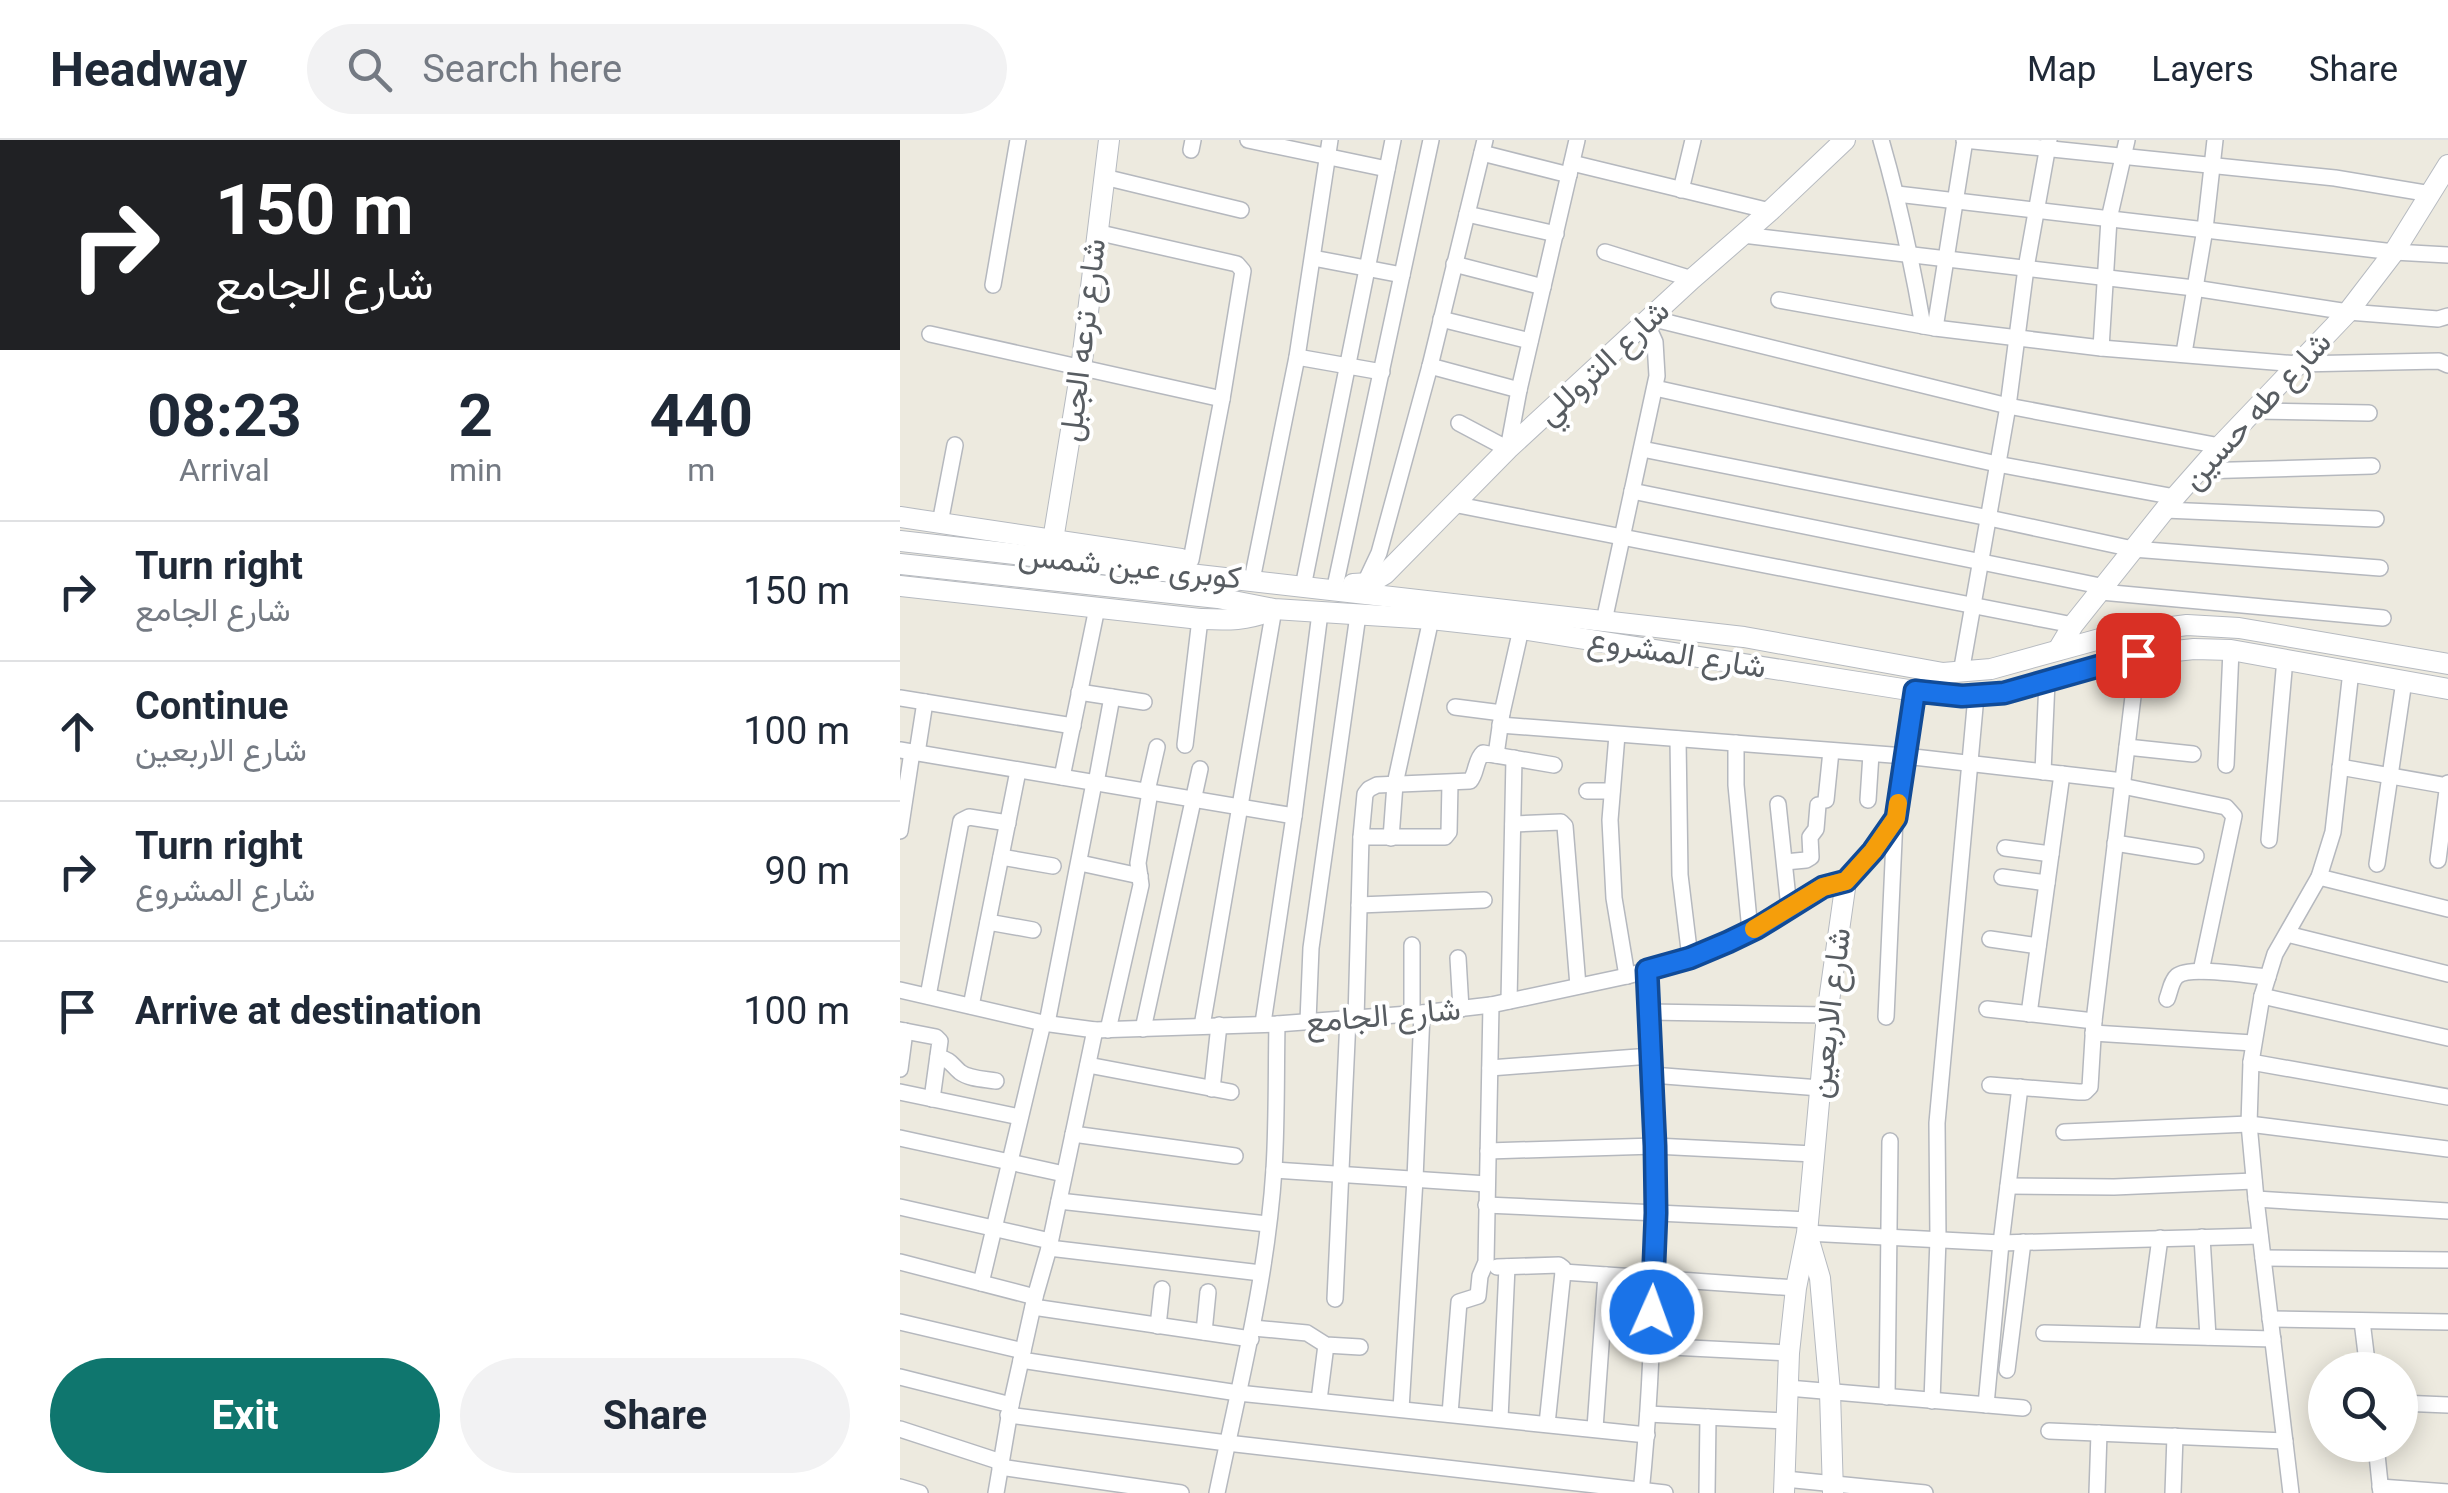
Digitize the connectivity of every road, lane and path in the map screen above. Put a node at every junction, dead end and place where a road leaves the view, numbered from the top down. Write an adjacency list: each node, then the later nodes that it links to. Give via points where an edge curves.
1 (1018, 140): 46 (street)
2 (1108, 140): 20 (street, شارع ترعه الجبل)
3 (1392, 140): 18 (street)
4 (1430, 140): 43 (street)
5 (1577, 140): 19 (street)
6 (1693, 140): 21 (street)
7 (1881, 140): 22 (street)
8 (1965, 140): 12 (street); 24 (street)
9 (2216, 140): 17 (street)
10 (1254, 141): 14 (street)
11 (1838, 142): 27 (street, شارع التروللي)
12 (2048, 145): 15 (street); 26 (street)
13 (1483, 146): 19 (street); 28 (street)
14 (1328, 148): 18 (street); 38 (street)
15 (2126, 148): 17 (street); 29 (street)
16 (2448, 164): 23 (street, شارع طه حسين)
17 (2212, 167): 23 (street); 30 (street)
18 (1386, 168): 41 (street)
19 (1571, 169): 21 (street); 32 (street)
20 (1104, 177): 25 (street); 31 (street, شارع ترعه الجبل)
21 (1681, 190): 27 (street)
22 (1897, 194): 24 (street); 36 (street)
23 (2431, 194): 35 (street, شارع طه حسين)
24 (1956, 201): 26 (street); 39 (street)
25 (1241, 210)
26 (2038, 210): 29 (street); 42 (street)
27 (1770, 211): 33 (street, شارع التروللي)
28 (1466, 214): 32 (street); 40 (street)
29 (2109, 219): 30 (street); 44 (street)
30 (2205, 229): 35 (street); 48 (street)
31 (1096, 232): 65 (street, شارع ترعه الجبل); 69 (street, via 1241,267)
32 (1556, 234): 47 (street)
33 (1744, 235): 36 (street); 45 (street, شارع التروللي)
34 (1605, 252): 45 (street)
35 (2394, 252): 37 (street); 50 (street, شارع طه حسين)
36 (1911, 255): 39 (street); 54 (street)
37 (2448, 255)
38 (1312, 258): 41 (street); 60 (street)
39 (1946, 259): 42 (street); 54 (street)
40 (1454, 264): 47 (street); 52 (street)
41 (1366, 268): 43 (street); 63 (street)
42 (2026, 268): 44 (street); 56 (street)
43 (1402, 275): 66 (street)
44 (2105, 278): 48 (street); 58 (street)
45 (1692, 279): 53 (street, شارع التروللي)
46 (993, 285)
47 (1543, 287): 57 (street)
48 (2194, 288): 50 (street); 59 (street)
49 (1780, 300): 54 (street)
50 (2348, 312): 51 (street); 61 (street, شارع طه حسين)
51 (2448, 316)
52 (1441, 320): 57 (street); 64 (street)
53 (1648, 320): 67 (street, via 1657,353); 70 (street); 76 (street, شارع التروللي)
54 (1929, 327): 56 (street)
55 (930, 334): 65 (street)
56 (2016, 339): 58 (street); 70 (street)
57 (1530, 341): 68 (street)
58 (2101, 348): 59 (street)
59 (2184, 353): 61 (street)
60 (1296, 357): 63 (street); 96 (street)
61 (2298, 364): 62 (street); 71 (street, شارع طه حسين)
62 (2448, 364)
63 (1346, 366): 66 (street); 97 (street)
64 (1430, 366): 68 (street); 100 (street)
65 (1082, 369): 69 (street); 89 (street, شارع ترعه الجبل)
66 (1382, 372): 98 (street)
67 (1655, 388): 77 (street); 78 (street)
68 (1519, 390): 76 (street)
69 (1222, 399): 92 (street)
70 (2008, 406): 75 (street); 78 (street)
71 (2253, 412): 72 (street); 75 (street, شارع طه حسين)
72 (2368, 413)
73 (1458, 423): 76 (street)
74 (955, 445): 87 (street)
75 (2220, 446): 80 (street, شارع طه حسين)
76 (1508, 449): 83 (street, شارع التروللي)
77 (1642, 449): 81 (street); 85 (street)
78 (1998, 464): 82 (street); 85 (street)
79 (2372, 466): 80 (street)
80 (2198, 471): 82 (street, شارع طه حسين)
81 (1632, 491): 88 (street); 93 (street)
82 (2170, 503): 86 (street); 91 (street, شارع طه حسين)
83 (1453, 504): 88 (street); 100 (street, شارع التروللي, via 1386,574)
84 (900, 518): 87 (street, شارع المشروع)
85 (1988, 518): 91 (street); 93 (street)
86 (2376, 519)
87 (940, 523): 89 (street, شارع المشروع)
88 (1622, 538): 102 (street); 110 (street)
89 (1053, 540): 92 (street, شارع المشروع)
90 (900, 541): 96 (street, كوبرى عين شمس)
91 (2133, 549): 95 (street); 101 (street, شارع طه حسين)
92 (1191, 560): 96 (street, شارع المشروع)
93 (1981, 562): 101 (street); 102 (street)
94 (900, 564): 104 (street, كوبرى عين شمس)
95 (2380, 568)
96 (1256, 575): 97 (street, شارع المشروع); 100 (street, كوبرى عين شمس)
97 (1305, 577): 98 (street, شارع المشروع)
98 (1336, 582): 100 (street, شارع المشروع)
99 (900, 586): 103 (street, شارع المشروع)
100 (1363, 588): 110 (street, شارع المشروع)
101 (2103, 589): 107 (street); 111 (street, شارع طه حسين)
102 (1974, 606): 111 (street); 119 (street)
103 (1097, 608): 108 (street, شارع المشروع); 124 (street)
104 (1274, 609): 105 (street, شارع المشروع); 108 (street, شارع المشروع, via 1235,621); 167 (street)
105 (1320, 613): 106 (street, شارع المشروع); 168 (street)
106 (1358, 615): 109 (street, شارع المشروع); 225 (street, via 1312,948)
107 (2383, 618)
108 (1200, 619): 136 (street)
109 (1431, 620): 112 (street, شارع المشروع); 158 (street)
110 (1604, 620): 119 (street, شارع المشروع)
111 (2073, 626): 113 (street, شارع طه حسين)
112 (1521, 629): 123 (street, شارع المشروع); 131 (street)
113 (2058, 650): 117 (street, شارع المشروع, via 2140,630 2213,626); 119 (street, شارع المشروع)
114 (2231, 650): 115 (street, شارع المشروع); 116 (street, شارع المشروع); 148 (street)
115 (2138, 655): 120 (street, شارع المشروع); 138 (street)
116 (2285, 659): 118 (street, شارع المشروع); 175 (street)
117 (2448, 664)
118 (2351, 671): 121 (street, شارع المشروع); 149 (street)
119 (1960, 673)
120 (2047, 680): 125 (street, شارع المشروع); 152 (street)
121 (2404, 680): 122 (street, شارع المشروع); 154 (street)
122 (2448, 688)
123 (1915, 691): 125 (street, شارع المشروع); 144 (street, شارع الاربعين)
124 (1079, 692): 126 (street); 132 (street)
125 (1976, 696): 146 (street)
126 (1112, 697): 129 (street); 157 (street)
127 (900, 698): 128 (street)
128 (925, 702): 132 (street); 140 (street)
129 (1144, 702)
130 (1455, 707): 131 (street)
131 (1501, 719): 133 (street); 143 (street)
132 (1072, 726): 155 (street)
133 (1617, 735): 134 (street); 162 (street)
134 (1678, 739): 135 (street); 203 (street, via 1680,875)
135 (1736, 744): 139 (street); 197 (street)
136 (1185, 745)
137 (1157, 746): 163 (street)
138 (2126, 747): 142 (street); 159 (street)
139 (1831, 751): 141 (street); 182 (street, via 1810,858)
140 (910, 752): 151 (street); 172 (street)
141 (1872, 754): 144 (street); 165 (street)
142 (2193, 754)
143 (1496, 755): 145 (street); 156 (street, via 1481,754 1470,781)
144 (1905, 756): 146 (street); 169 (street, شارع الاربعين)
145 (1514, 758): 147 (street); 171 (street)
146 (1971, 764): 152 (street); 284 (street, via 1937,1123)
147 (1554, 765)
148 (2226, 765)
149 (2340, 767): 154 (street); 187 (street)
150 (1200, 769): 164 (street)
151 (1018, 771): 155 (street); 170 (street)
152 (2044, 772): 153 (street)
153 (2062, 774): 159 (street); 178 (street)
154 (2390, 776): 160 (street); 184 (street)
155 (1062, 777): 157 (street)
156 (1450, 782): 158 (street); 174 (street, via 1448,835)
157 (1095, 783): 163 (street); 183 (street)
158 (1395, 784): 173 (street, via 1369,789); 174 (street)
159 (2122, 784): 176 (street); 205 (street, via 2232,811)
160 (2448, 785): 181 (street)
161 (1587, 790): 162 (street)
162 (1612, 791): 207 (street, via 1614,898)
163 (1148, 792): 164 (street); 186 (street)
164 (1193, 799): 167 (street); 231 (street)
165 (1868, 800)
166 (1778, 804): 182 (street)
167 (1239, 807): 168 (street); 229 (street)
168 (1294, 816): 227 (street)
169 (1896, 818): 189 (street, شارع الاربعين); 223 (street)
170 (1008, 823): 179 (street); 211 (street, via 960,821)
171 (1513, 824): 209 (street, via 1565,826); 214 (street)
172 (900, 832)
173 (1361, 837): 174 (street); 192 (street)
174 (1391, 838)
175 (2269, 840)
176 (2115, 843): 180 (street); 230 (street)
177 (2005, 848): 178 (street)
178 (2052, 854): 190 (street)
179 (1001, 856): 185 (street); 195 (street)
180 (2196, 856)
181 (2438, 860)
182 (1785, 862): 193 (street)
183 (1080, 863): 186 (street); 226 (street)
184 (2377, 864)
185 (1053, 866)
186 (1140, 876): 233 (street)
187 (2319, 876): 194 (street); 198 (street)
188 (2002, 878): 190 (street)
189 (1846, 881): 193 (street, شارع الجامع); 222 (street, شارع الاربعين)
190 (2047, 883): 201 (street)
191 (1484, 900): 192 (street)
192 (1359, 905): 224 (street)
193 (1789, 908): 197 (street, شارع الجامع)
194 (2448, 909)
195 (988, 922): 196 (street); 216 (street)
196 (1033, 930)
197 (1750, 931): 203 (street, شارع الجامع)
198 (2288, 934): 206 (street); 208 (street)
199 (1990, 940): 201 (street)
200 (1412, 945): 220 (street)
201 (2038, 946): 221 (street)
202 (1458, 958): 217 (street)
203 (1690, 958): 204 (street, شارع الجامع)
204 (1647, 970): 207 (street, شارع الجامع); 219 (street)
205 (2201, 972): 208 (street); 213 (street, via 2179,974)
206 (2448, 974)
207 (1627, 976): 209 (street, شارع الجامع)
208 (2268, 977): 212 (street)
209 (1578, 986): 214 (street, شارع الجامع)
210 (900, 990): 211 (street, شارع الجامع)
211 (928, 996): 216 (street, شارع الجامع)
212 (2262, 996): 234 (street); 235 (street)
213 (2168, 999)
214 (1509, 1001): 215 (street, شارع الجامع)
215 (1492, 1005): 217 (street, شارع الجامع); 240 (street)
216 (971, 1006): 226 (street, شارع الجامع)
217 (1460, 1008): 220 (street, شارع الجامع)
218 (1987, 1008): 221 (street)
219 (1649, 1012): 222 (street); 236 (street)
220 (1417, 1014): 224 (street, شارع الجامع); 267 (street)
221 (2029, 1014): 230 (street)
222 (1827, 1015): 246 (street, شارع الاربعين)
223 (1886, 1017)
224 (1352, 1019): 225 (street, شارع الجامع); 266 (street)
225 (1308, 1022): 227 (street, شارع الجامع)
226 (1045, 1023): 233 (street, شارع الجامع); 252 (street)
227 (1270, 1023): 228 (street, شارع الجامع); 264 (street)
228 (1219, 1025): 229 (street, شارع الجامع); 247 (street)
229 (1202, 1026): 231 (street, شارع الجامع)
230 (2094, 1027): 235 (street); 245 (street, via 2088,1090)
231 (1143, 1029): 233 (street, شارع الجامع)
232 (903, 1030): 237 (street, via 936,1038); 241 (street)
233 (1102, 1030): 239 (street)
234 (2448, 1038)
235 (2253, 1043): 238 (street)
236 (1651, 1056): 240 (street); 242 (street)
237 (938, 1057): 243 (street, via 966,1076); 250 (street)
238 (2251, 1062): 251 (street); 253 (street)
239 (1088, 1065): 247 (street); 255 (street)
240 (1490, 1068): 260 (street)
241 (900, 1069)
242 (1652, 1075): 246 (street); 258 (street)
243 (996, 1081)
244 (1990, 1084): 245 (street)
245 (2020, 1087): 270 (street)
246 (1820, 1088): 261 (street, شارع الاربعين)
247 (1212, 1090): 249 (street)
248 (900, 1092): 250 (street)
249 (1232, 1092)
250 (932, 1098): 252 (street)
251 (2448, 1098)
252 (1020, 1118): 263 (street)
253 (2249, 1124): 254 (street); 259 (street); 268 (street)
254 (2064, 1132)
255 (1073, 1134): 262 (street); 265 (street)
256 (900, 1138): 263 (street)
257 (1890, 1142): 281 (street)
258 (1655, 1146): 260 (street); 261 (street); 276 (street)
259 (2448, 1149)
260 (1488, 1151): 269 (street)
261 (1814, 1154): 278 (street, شارع الاربعين)
262 (1235, 1156)
263 (1010, 1162): 265 (street); 279 (street)
264 (1274, 1170): 266 (street); 277 (street)
265 (1064, 1174): 272 (street)
266 (1341, 1174): 267 (street); 301 (street)
267 (1415, 1179): 269 (street); 332 (street)
268 (2254, 1182): 270 (street); 271 (street)
269 (1486, 1184): 273 (street)
270 (2008, 1186): 286 (street)
271 (2256, 1199): 275 (street); 280 (street)
272 (1059, 1200): 277 (street); 287 (street)
273 (1486, 1205): 276 (street); 292 (street)
274 (900, 1207): 279 (street)
275 (2448, 1211)
276 (1656, 1213): 278 (street); 296 (street)
277 (1268, 1224): 294 (street)
278 (1807, 1227): 281 (street); 298 (street, شارع الاربعين); 323 (street, شارع الاربعين, via 1820,1278)
279 (994, 1228): 287 (street); 297 (street)
280 (2260, 1236): 282 (street); 288 (street)
281 (1888, 1237): 284 (street); 325 (street)
282 (2202, 1237): 283 (street); 312 (street)
283 (2160, 1238): 285 (street); 311 (street)
284 (1938, 1239): 286 (street); 327 (street)
285 (2023, 1242): 286 (street); 320 (street)
286 (2000, 1243): 330 (street)
287 (1049, 1245): 294 (street); 302 (street)
288 (2263, 1258): 289 (street); 303 (street)
289 (2448, 1260)
290 (900, 1262): 297 (street)
291 (1507, 1267): 292 (street); 293 (street, via 1559,1265); 337 (street)
292 (1484, 1268): 334 (street, via 1479,1294 1460,1302)
293 (1563, 1272): 295 (street); 339 (street)
294 (1262, 1273): 310 (street)
295 (1606, 1275): 296 (street); 340 (street)
296 (1653, 1278): 298 (street); 316 (street)
297 (981, 1284): 302 (street)
298 (1796, 1288): 318 (street, شارع الاربعين)
299 (1162, 1289): 307 (street)
300 (1208, 1292): 308 (street)
301 (1335, 1299)
302 (1034, 1302): 307 (street); 319 (street)
303 (2270, 1319): 304 (street); 313 (street)
304 (2362, 1320): 305 (street); 317 (street)
305 (2448, 1322)
306 (901, 1326): 319 (street)
307 (1158, 1326): 308 (street)
308 (1204, 1332): 310 (street)
309 (2044, 1333): 311 (street)
310 (1252, 1334): 314 (street, via 1307,1333); 324 (street)
311 (2147, 1336): 312 (street)
312 (2208, 1337): 313 (street)
313 (2273, 1339): 346 (street)
314 (1326, 1345): 315 (street); 326 (street)
315 (1360, 1346)
316 (1650, 1346): 318 (street); 335 (street)
317 (2366, 1352)
318 (1789, 1354): 322 (street, شارع الاربعين)
319 (1022, 1356): 324 (street); 333 (street)
320 (2007, 1370)
321 (900, 1377): 333 (street)
322 (1788, 1388): 323 (street); 338 (street, شارع الاربعين)
323 (1830, 1392): 325 (street); 352 (street, شارع الاربعين)
324 (1238, 1393): 326 (street); 347 (street)
325 (1887, 1397): 327 (street)
326 (1320, 1400): 332 (street)
327 (1932, 1400): 330 (street)
328 (2418, 1403): 329 (street)
329 (2448, 1404)
330 (1986, 1405): 331 (street)
331 (2023, 1408)
332 (1400, 1409): 334 (street)
333 (1010, 1410): 347 (street); 349 (street)
334 (1450, 1414): 337 (street)
335 (1648, 1414): 336 (street); 344 (street)
336 (1708, 1416): 338 (street); 361 (street)
337 (1500, 1419): 339 (street)
338 (1787, 1422): 350 (street, شارع الاربعين)
339 (1547, 1424): 340 (street)
340 (1595, 1428): 344 (street)
341 (900, 1429): 349 (street)
342 (2049, 1431): 343 (street)
343 (2099, 1433): 345 (street); 363 (street)
344 (1647, 1435): 354 (street)
345 (2175, 1436): 346 (street); 364 (street)
346 (2285, 1441): 365 (street)
347 (1227, 1444): 354 (street); 359 (street)
348 (2378, 1462): 353 (street)
349 (1000, 1464): 357 (street); 358 (street)
350 (1785, 1486): 352 (street)
351 (900, 1487): 356 (street)
352 (1833, 1489): 362 (street)
353 (2381, 1490): 355 (street)
354 (1642, 1492): 360 (street)
355 (2448, 1492)
356 (920, 1493)
357 (996, 1493)
358 (1181, 1493)
359 (1217, 1493)
360 (1665, 1493)
361 (1708, 1493)
362 (1925, 1493)
363 (2097, 1493)
364 (2174, 1493)
365 (2291, 1493)

